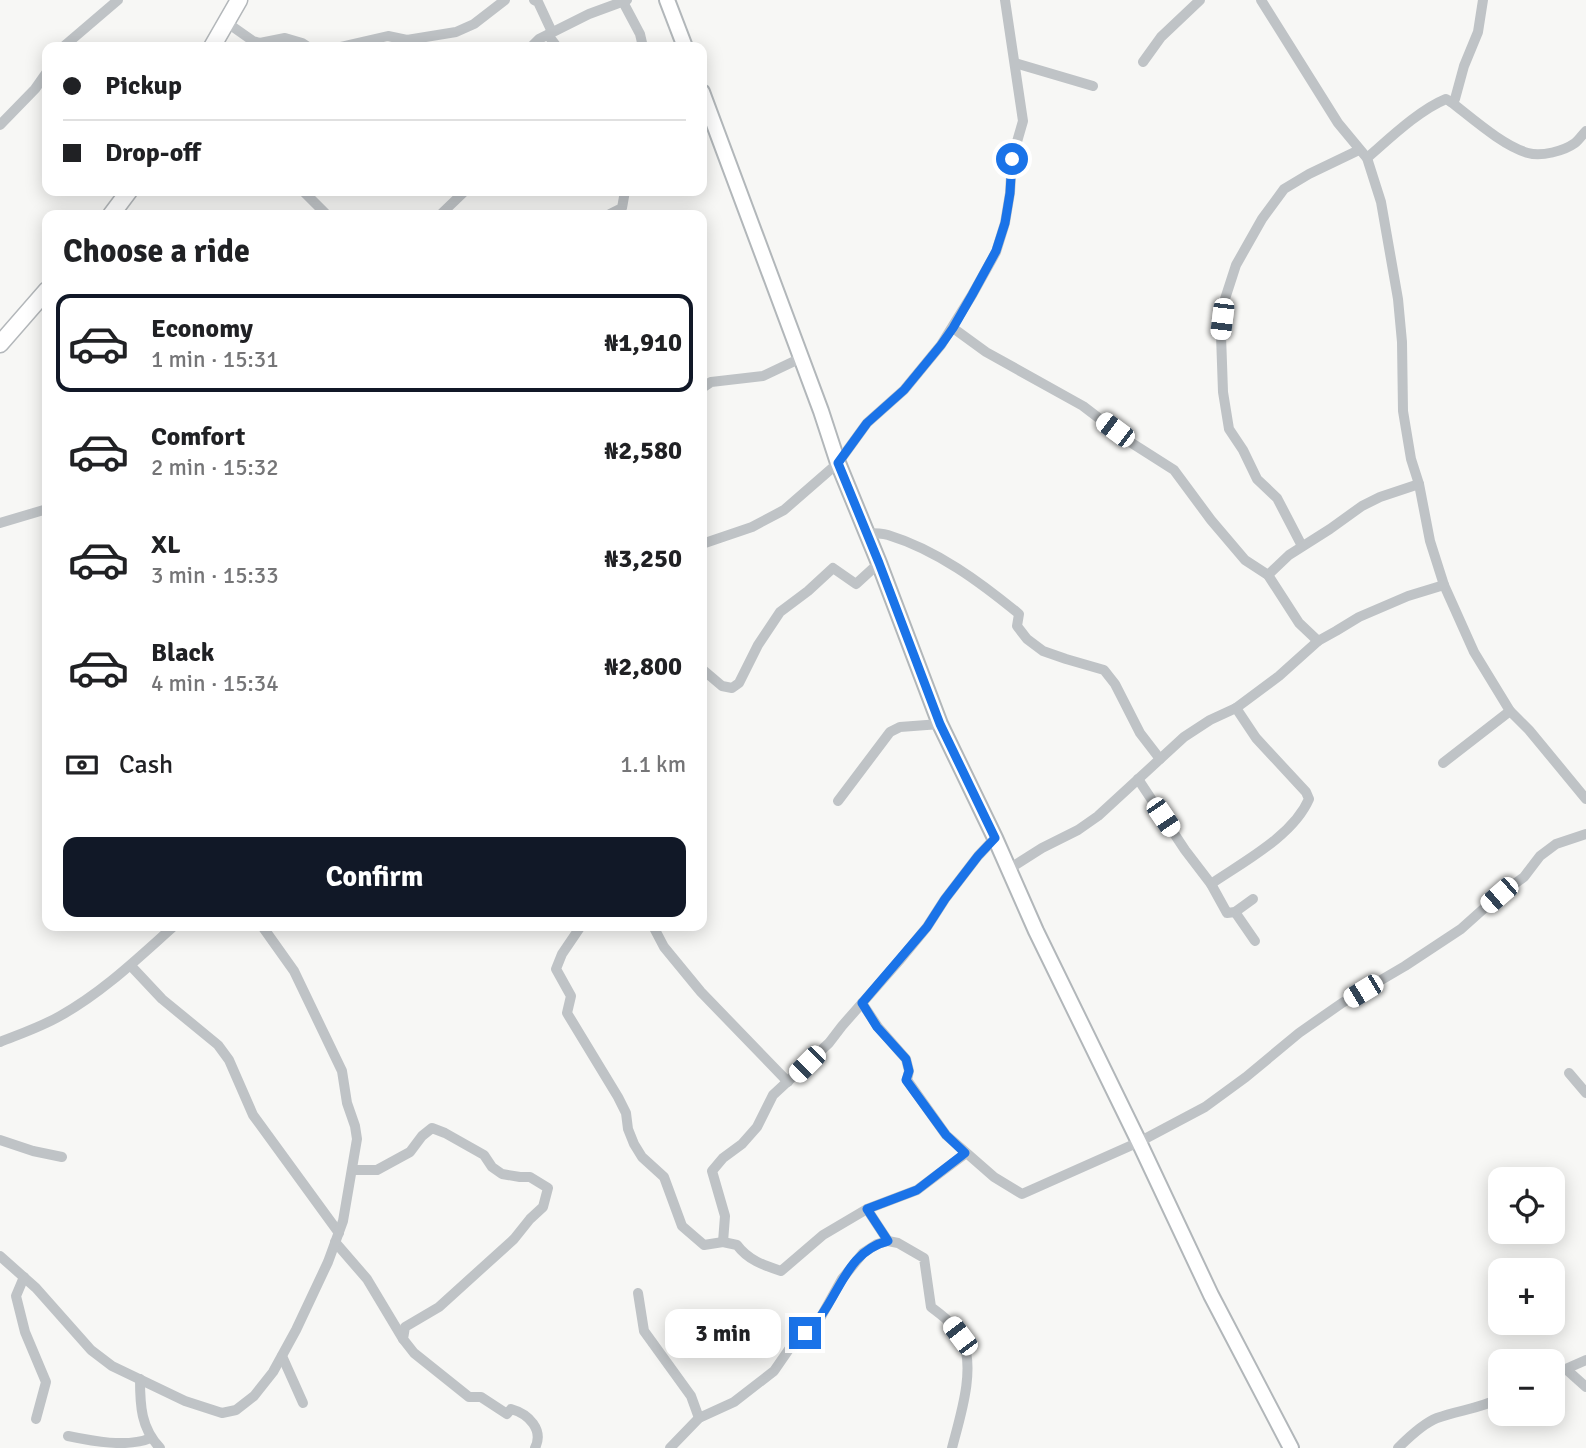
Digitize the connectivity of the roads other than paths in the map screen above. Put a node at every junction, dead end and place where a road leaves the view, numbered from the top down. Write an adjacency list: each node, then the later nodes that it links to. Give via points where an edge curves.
1 (118, 0): 13 (street)
2 (239, 0): 11 (main road)
3 (505, 0): 20 (street, via 474,24)
4 (534, 0): 12 (street)
5 (667, 0): 24 (main road)
6 (1005, 0): 26 (street)
7 (1200, 0): 25 (street, via 1161,37)
8 (1261, 0): 33 (street, via 1338,123)
9 (1483, 0): 29 (street, via 1478,32)
10 (625, 1): 12 (street); 23 (street)
11 (226, 22): 14 (main road); 15 (street)
12 (550, 33): 21 (street); 22 (street)
13 (69, 42)
14 (215, 42)
15 (256, 42)
16 (265, 42): 17 (street, via 285,38)
17 (299, 42)
18 (362, 42): 19 (street, via 388,36)
19 (417, 42)
20 (425, 42)
21 (536, 42)
22 (554, 42)
23 (642, 42)
24 (683, 42)
25 (1143, 62)
26 (1015, 63): 28 (street); 39 (street, via 1023,121 1012,159 1005,223 996,251)
27 (42, 79): 31 (street)
28 (1093, 86)
29 (1451, 102): 32 (street, via 1527,153 1556,151 1573,144); 33 (street, via 1439,102)
30 (707, 105): 41 (main road)
31 (0, 125)
32 (1586, 131)
33 (1363, 154): 44 (street, via 1381,202 1398,299 1403,411); 49 (street, via 1309,174 1284,189 1236,265 1224,302 1220,335 1229,429 1257,479 1277,498)
34 (308, 196): 36 (street)
35 (460, 196): 37 (street)
36 (322, 210)
37 (445, 210)
38 (42, 295): 40 (main road)
39 (953, 328): 43 (street, via 904,390 867,423); 51 (street, via 986,352 1083,406 1174,470 1245,559)
40 (1, 340)
41 (801, 358): 42 (street, via 763,376); 43 (main road)
42 (707, 385)
43 (838, 463): 47 (main road); 48 (street, via 784,510)
44 (1419, 484): 49 (street, via 1362,506); 52 (street)
45 (42, 510): 46 (street)
46 (0, 523)
47 (866, 533): 50 (main road); 58 (street, via 886,534 929,551 1019,614 1017,626 1042,651 1104,670)
48 (707, 542)
49 (1302, 546): 51 (street)
50 (879, 563): 54 (street, via 856,584 833,568 780,612 732,688); 57 (main road)
51 (1268, 575): 53 (street, via 1299,623)
52 (1444, 585): 53 (street, via 1359,617); 56 (street, via 1474,652)
53 (1318, 640): 55 (street)
54 (707, 673)
55 (1236, 708): 58 (street, via 1184,737); 66 (street, via 1255,738 1309,799 1287,830)
56 (1510, 711): 59 (street); 61 (street)
57 (940, 724): 62 (street, via 890,732); 64 (main road)
58 (1160, 759): 60 (street)
59 (1443, 763)
60 (1138, 779): 65 (street, via 1078,830); 66 (street)
61 (1586, 799)
62 (838, 801)
63 (1586, 834): 81 (street, via 1556,844 1461,929 1342,1003 1205,1107)
64 (995, 838): 65 (main road); 75 (street)
65 (1009, 869): 81 (main road)
66 (1211, 884): 68 (street, via 1227,913)
67 (1254, 899): 68 (street)
68 (1235, 912): 73 (street)
69 (169, 931): 74 (street)
70 (266, 931): 84 (street, via 294,971 342,1071 357,1139)
71 (578, 931): 88 (street, via 556,969 571,996 568,1013 618,1097 634,1144 664,1177 682,1226 704,1245)
72 (656, 931): 78 (street, via 701,992)
73 (1255, 941)
74 (131, 966): 76 (street, via 59,1017); 86 (street, via 162,999 218,1045 253,1115)
75 (862, 1003): 78 (street); 82 (street, via 906,1059 906,1080)
76 (0, 1042)
77 (1569, 1073): 79 (street)
78 (788, 1082): 88 (street, via 774,1095 757,1128 712,1171 725,1216)
79 (1586, 1093)
80 (0, 1140): 83 (street)
81 (1139, 1142): 82 (street, via 1022,1194); 108 (main road, via 1211,1295)
82 (965, 1153): 85 (street, via 917,1190)
83 (62, 1157)
84 (352, 1170): 86 (street); 92 (street, via 377,1170 410,1152 432,1128 484,1155 502,1174 530,1177 548,1188 543,1207 514,1239 439,1307 405,1327)
85 (867, 1209): 87 (street); 88 (street, via 823,1235 781,1271 744,1254 737,1245)
86 (337, 1238): 92 (street); 93 (street)
87 (888, 1241): 100 (street, via 863,1252 817,1324 794,1342 774,1371 734,1402); 107 (street, via 924,1258 932,1307 948,1320 967,1353)
88 (723, 1242)
89 (0, 1256): 90 (street)
90 (24, 1277): 96 (street, via 91,1350); 101 (street, via 16,1296 46,1382)
91 (638, 1293): 100 (street, via 644,1331 691,1396)
92 (403, 1339): 105 (street, via 469,1397 481,1397 508,1414 511,1409 522,1412 540,1433)
93 (282, 1356): 96 (street, via 254,1396 236,1410 222,1413); 98 (street)
94 (1586, 1360): 95 (street)
95 (1567, 1370): 97 (street)
96 (140, 1379): 103 (street, via 139,1407)
97 (1586, 1387)
98 (303, 1403)
99 (1488, 1404): 109 (street, via 1434,1419)
100 (699, 1418): 106 (street)
101 (36, 1419)
102 (68, 1436): 103 (street, via 107,1443)
103 (151, 1438): 104 (street)
104 (160, 1448)
105 (536, 1448)
106 (670, 1448)
107 (952, 1448)
108 (1291, 1448)
109 (1398, 1448)

